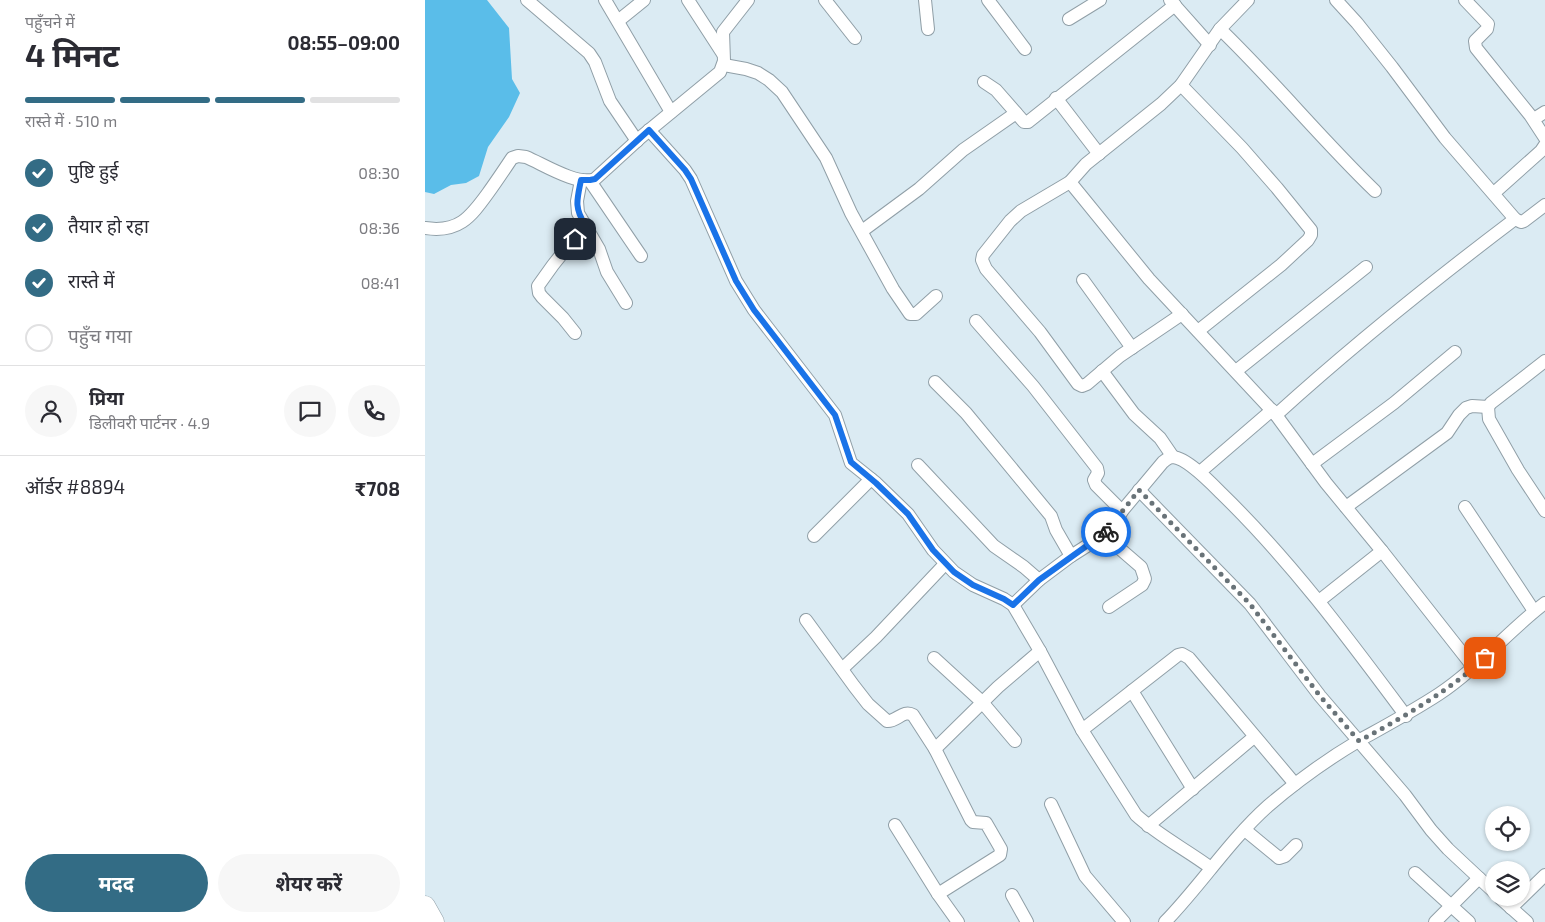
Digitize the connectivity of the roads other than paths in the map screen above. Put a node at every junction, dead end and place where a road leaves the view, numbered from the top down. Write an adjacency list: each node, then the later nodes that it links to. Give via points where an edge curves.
1 (527, 0): 31 (street, via 589,53 610,101)
2 (605, 0): 15 (street)
3 (644, 0): 15 (street)
4 (688, 0): 21 (street)
5 (748, 0): 21 (street, via 723,32)
6 (825, 0): 18 (street)
7 (925, 0): 16 (street)
8 (988, 0): 20 (street)
9 (1100, 0): 14 (street)
10 (1248, 0): 17 (street)
11 (1336, 0): 37 (street, via 1445,138)
12 (1465, 0): 28 (street, via 1488,26 1475,41 1476,48)
13 (1172, 3): 19 (street); 24 (street)
14 (1069, 20)
15 (618, 21): 25 (street)
16 (928, 29)
17 (1220, 29): 19 (street); 36 (street)
18 (855, 38)
19 (1209, 45): 23 (street)
20 (1025, 49)
21 (724, 61): 25 (street, via 720,72); 42 (street, via 752,70 782,92 826,158)
22 (983, 82): 27 (street, via 996,90)
23 (1181, 85): 33 (street); 50 (street, via 1242,148 1311,230 1308,240 1281,265)
24 (1057, 98): 27 (street, via 1028,122); 33 (street)
25 (671, 112): 29 (street)
26 (1545, 112): 28 (street)
27 (1016, 114): 42 (street, via 963,150 919,189)
28 (1534, 119): 30 (street)
29 (649, 130): 31 (street); 64 (street, via 685,170 740,288 831,409 851,462)
30 (1545, 138)
31 (637, 141): 34 (street, via 595,179)
32 (1545, 145): 37 (street)
33 (1099, 154): 35 (street)
34 (586, 180): 40 (street, via 577,206); 41 (street, via 518,156 512,158 469,218 448,228); 43 (street)
35 (1070, 182): 48 (street, via 1125,251); 55 (street, via 1021,210 982,260 1078,384 1087,384)
36 (1375, 191)
37 (1495, 193): 39 (street)
38 (1545, 205): 39 (street, via 1524,221)
39 (1515, 219): 59 (street)
40 (585, 225): 47 (street); 51 (street, via 538,286 542,297)
41 (425, 228)
42 (862, 231): 46 (street, via 910,314 916,314)
43 (641, 256)
44 (1366, 267): 56 (street)
45 (1083, 280): 52 (street)
46 (935, 296)
47 (626, 303)
48 (1182, 314): 50 (street); 52 (street)
49 (976, 321): 69 (street, via 1091,460 1098,471 1094,478 1096,485)
50 (1198, 331): 56 (street)
51 (575, 333)
52 (1132, 348): 55 (street)
53 (1455, 352): 61 (street, via 1394,403)
54 (1545, 361): 58 (street)
55 (1102, 371): 60 (street, via 1134,414 1160,438)
56 (1236, 371): 59 (street)
57 (935, 382): 73 (street, via 966,413 1051,516 1055,530)
58 (1488, 407): 66 (street, via 1466,408 1447,433); 68 (street, via 1489,418)
59 (1274, 413): 61 (street); 63 (street)
60 (1173, 457): 63 (street); 65 (street, via 1163,462)
61 (1312, 464): 66 (street)
62 (918, 465): 75 (street, via 994,546)
63 (1200, 472): 76 (street, via 1273,546)
64 (871, 479): 71 (street); 74 (street, via 908,514)
65 (1139, 490): 69 (street); 92 (street, via 1250,604 1320,696)
66 (1346, 507): 72 (street)
67 (1465, 507): 80 (street)
68 (1545, 510)
69 (1122, 511): 70 (street)
70 (1104, 535): 73 (street); 79 (street, via 1141,567 1145,579 1142,585)
71 (814, 536)
72 (1382, 551): 76 (street); 84 (street)
73 (1071, 556): 75 (street)
74 (945, 564): 78 (street, via 973,585); 85 (street)
75 (1039, 580): 78 (street)
76 (1319, 601): 88 (street)
77 (1545, 603): 80 (street)
78 (1013, 605): 82 (street)
79 (1109, 607)
80 (1534, 611): 84 (street)
81 (806, 620): 85 (street)
82 (1040, 651): 87 (street); 89 (street)
83 (933, 658): 87 (street)
84 (1474, 668): 88 (street)
85 (842, 669): 93 (street, via 868,704 887,721 909,713 913,715)
86 (1131, 691): 89 (street); 90 (street, via 1178,655 1185,655); 95 (street)
87 (982, 702): 91 (street); 93 (street)
88 (1405, 716): 92 (street)
89 (1082, 730): 98 (street, via 1136,815)
90 (1255, 737): 94 (street); 95 (street)
91 (1015, 741)
92 (1359, 741): 94 (street); 104 (street, via 1431,830)
93 (935, 749): 106 (street, via 971,820 986,822 1001,852)
94 (1295, 784): 99 (street)
95 (1193, 789): 98 (street)
96 (1051, 804): 114 (street, via 1085,876)
97 (895, 825): 106 (street)
98 (1148, 826): 101 (street)
99 (1245, 830): 100 (street, via 1279,858); 101 (street)
100 (1296, 845)
101 (1211, 868): 115 (street)
102 (1415, 873): 109 (street)
103 (1545, 875): 110 (street)
104 (1479, 878): 105 (street); 109 (street)
105 (1485, 884)
106 (938, 894): 112 (street)
107 (1011, 895): 113 (street)
108 (425, 906): 111 (main road)
109 (1452, 906): 116 (street); 117 (street)
110 (1511, 908): 118 (street)
111 (434, 922)
112 (958, 922)
113 (1027, 922)
114 (1123, 922)
115 (1165, 922)
116 (1435, 922)
117 (1469, 922)
118 (1527, 922)

